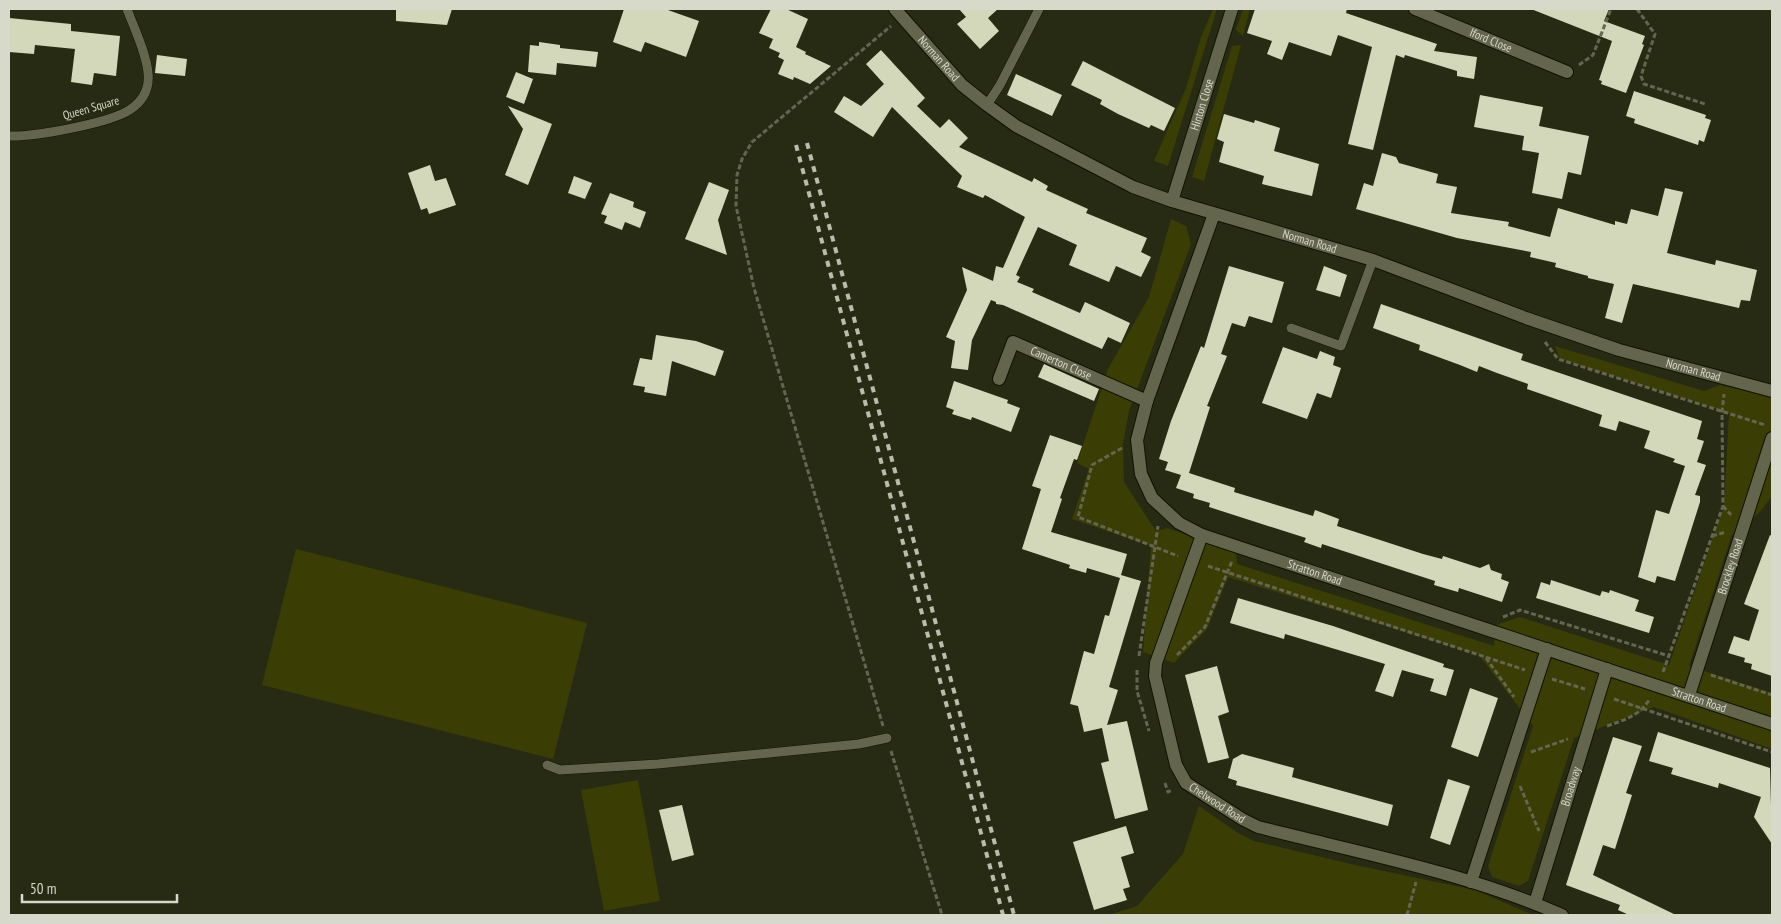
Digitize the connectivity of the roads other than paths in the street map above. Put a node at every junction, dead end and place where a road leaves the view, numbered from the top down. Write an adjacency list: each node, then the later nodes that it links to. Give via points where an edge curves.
1 (127, 9): 8 (lane, Queen Square, via 148,68 148,84 141,100 124,113 81,125 26,137)
2 (1040, 9): 7 (lane)
3 (1232, 9): 9 (street, Hinton Close)
4 (1414, 9): 6 (street, Iford Close)
5 (898, 13): 7 (street, Norman Road, via 962,85)
6 (1567, 72)
7 (986, 105): 9 (street, Norman Road, via 1016,126 1086,163)
8 (9, 136)
9 (1172, 201): 10 (street, Norman Road)
10 (1214, 214): 11 (street, Norman Road); 15 (street, Stratton Road)
11 (1373, 260): 12 (lane, via 1341,346); 14 (street, Norman Road, via 1619,350)
12 (1291, 328)
13 (999, 379): 15 (street, Camerton Close, via 1012,342)
14 (1772, 391)
15 (1147, 401): 17 (street, Stratton Road, via 1137,440 1141,474 1152,498 1179,523)
16 (1772, 438): 20 (street, Brockley Road)
17 (1202, 535): 18 (street, Stratton Road); 24 (street, Chelwood Road, via 1156,663 1155,676 1176,765 1186,783 1258,827)
18 (1547, 649): 19 (street, Stratton Road); 24 (street)
19 (1607, 669): 20 (street, Stratton Road); 25 (street, Broadway)
20 (1688, 695): 21 (street, Stratton Road)
21 (1772, 724)
22 (887, 738): 23 (lane, via 859,744 658,764 560,770)
23 (547, 765)
24 (1470, 882): 25 (street, Chelwood Road)
25 (1535, 903): 26 (street, Chelwood Road)
26 (1562, 915)

